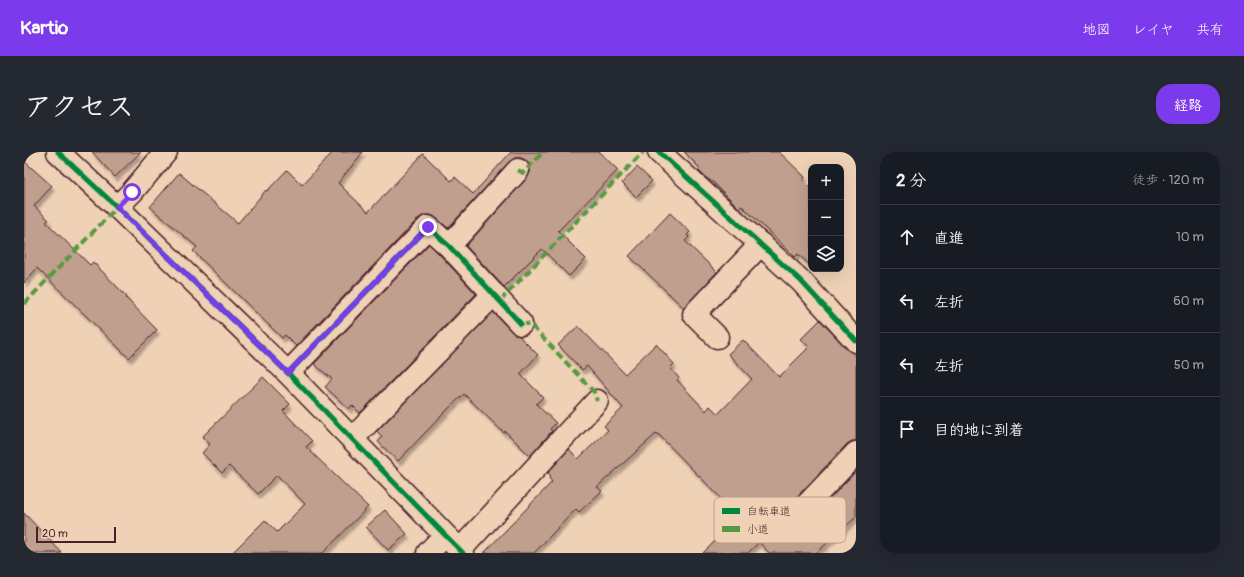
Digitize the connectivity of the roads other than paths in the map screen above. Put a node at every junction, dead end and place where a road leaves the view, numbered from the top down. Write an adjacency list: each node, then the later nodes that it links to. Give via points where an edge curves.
1 (58, 152): 5 (street)
2 (166, 152): 5 (street)
3 (659, 152): 6 (street)
4 (518, 170): 7 (street)
5 (117, 207): 12 (street)
6 (761, 244): 10 (street, via 694,314); 11 (street, via 801,281)
7 (449, 246): 8 (street); 12 (street, via 428,227)
8 (494, 294): 9 (street); 14 (street)
9 (521, 324)
10 (717, 337)
11 (856, 341)
12 (288, 373): 14 (street)
13 (596, 401): 18 (street)
14 (352, 439): 17 (street)
15 (856, 453): 16 (street)
16 (814, 497)
17 (444, 535): 18 (street); 19 (street)
18 (462, 552)
19 (428, 553)

